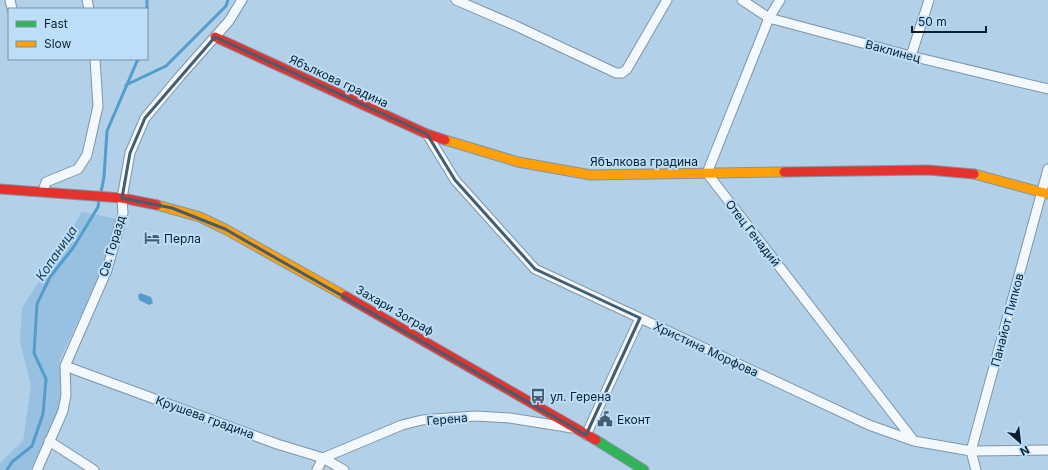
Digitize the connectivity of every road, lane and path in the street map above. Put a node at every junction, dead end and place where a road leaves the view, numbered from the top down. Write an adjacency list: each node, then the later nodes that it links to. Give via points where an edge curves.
1 (242, 0): 8 (street, Св. Горазд)
2 (456, 0): 3 (street, via 616,73 622,73 627,68)
3 (667, 0)
4 (742, 0): 7 (street, Ваклинец)
5 (780, 0): 7 (street)
6 (929, 0): 9 (street)
7 (769, 18): 9 (street, Ваклинец); 14 (street)
8 (215, 37): 12 (street, Ябълкова градина); 18 (street, Св. Горазд, via 145,118 130,154)
9 (911, 56): 11 (street, Ваклинец)
10 (95, 60): 16 (street, via 98,106 87,156 78,168 46,182)
11 (1048, 89)
12 (427, 134): 14 (street, Ябълкова градина, via 518,162 592,175); 19 (street, Христина Морфова, via 455,180 535,269)
13 (1048, 169): 17 (street, Панайот Пипков)
14 (707, 173): 17 (street, Ябълкова градина, via 928,170 978,174); 24 (street, Отец Генадий)
15 (0, 189): 16 (street, Захари Зограф)
16 (43, 192): 18 (street, Захари Зограф)
17 (1045, 193): 26 (street, Панайот Пипков)
18 (122, 198): 20 (street, Св. Горазд, via 123,213 107,270); 21 (street, Захари Зограф, via 172,208 225,229)
19 (640, 318): 22 (street); 24 (street, Христина Морфова, via 869,425)
20 (65, 366): 23 (street, Св. Горазд, via 66,395 63,411); 27 (street, Крушева градина)
21 (578, 429): 22 (street, Захари Зограф); 27 (street, Герена, via 510,418 476,416 422,420 402,425)
22 (586, 434): 32 (street, Захари Зограф)
23 (49, 441): 28 (street, Св. Горазд); 29 (street)
24 (914, 441): 26 (street, Христина Морфова)
25 (1048, 450): 26 (street, Христина Морфова)
26 (971, 452): 33 (street)
27 (323, 458): 30 (street); 31 (street, Крушева градина)
28 (38, 470)
29 (94, 470)
30 (316, 470)
31 (344, 470)
32 (644, 470)
33 (976, 470)

